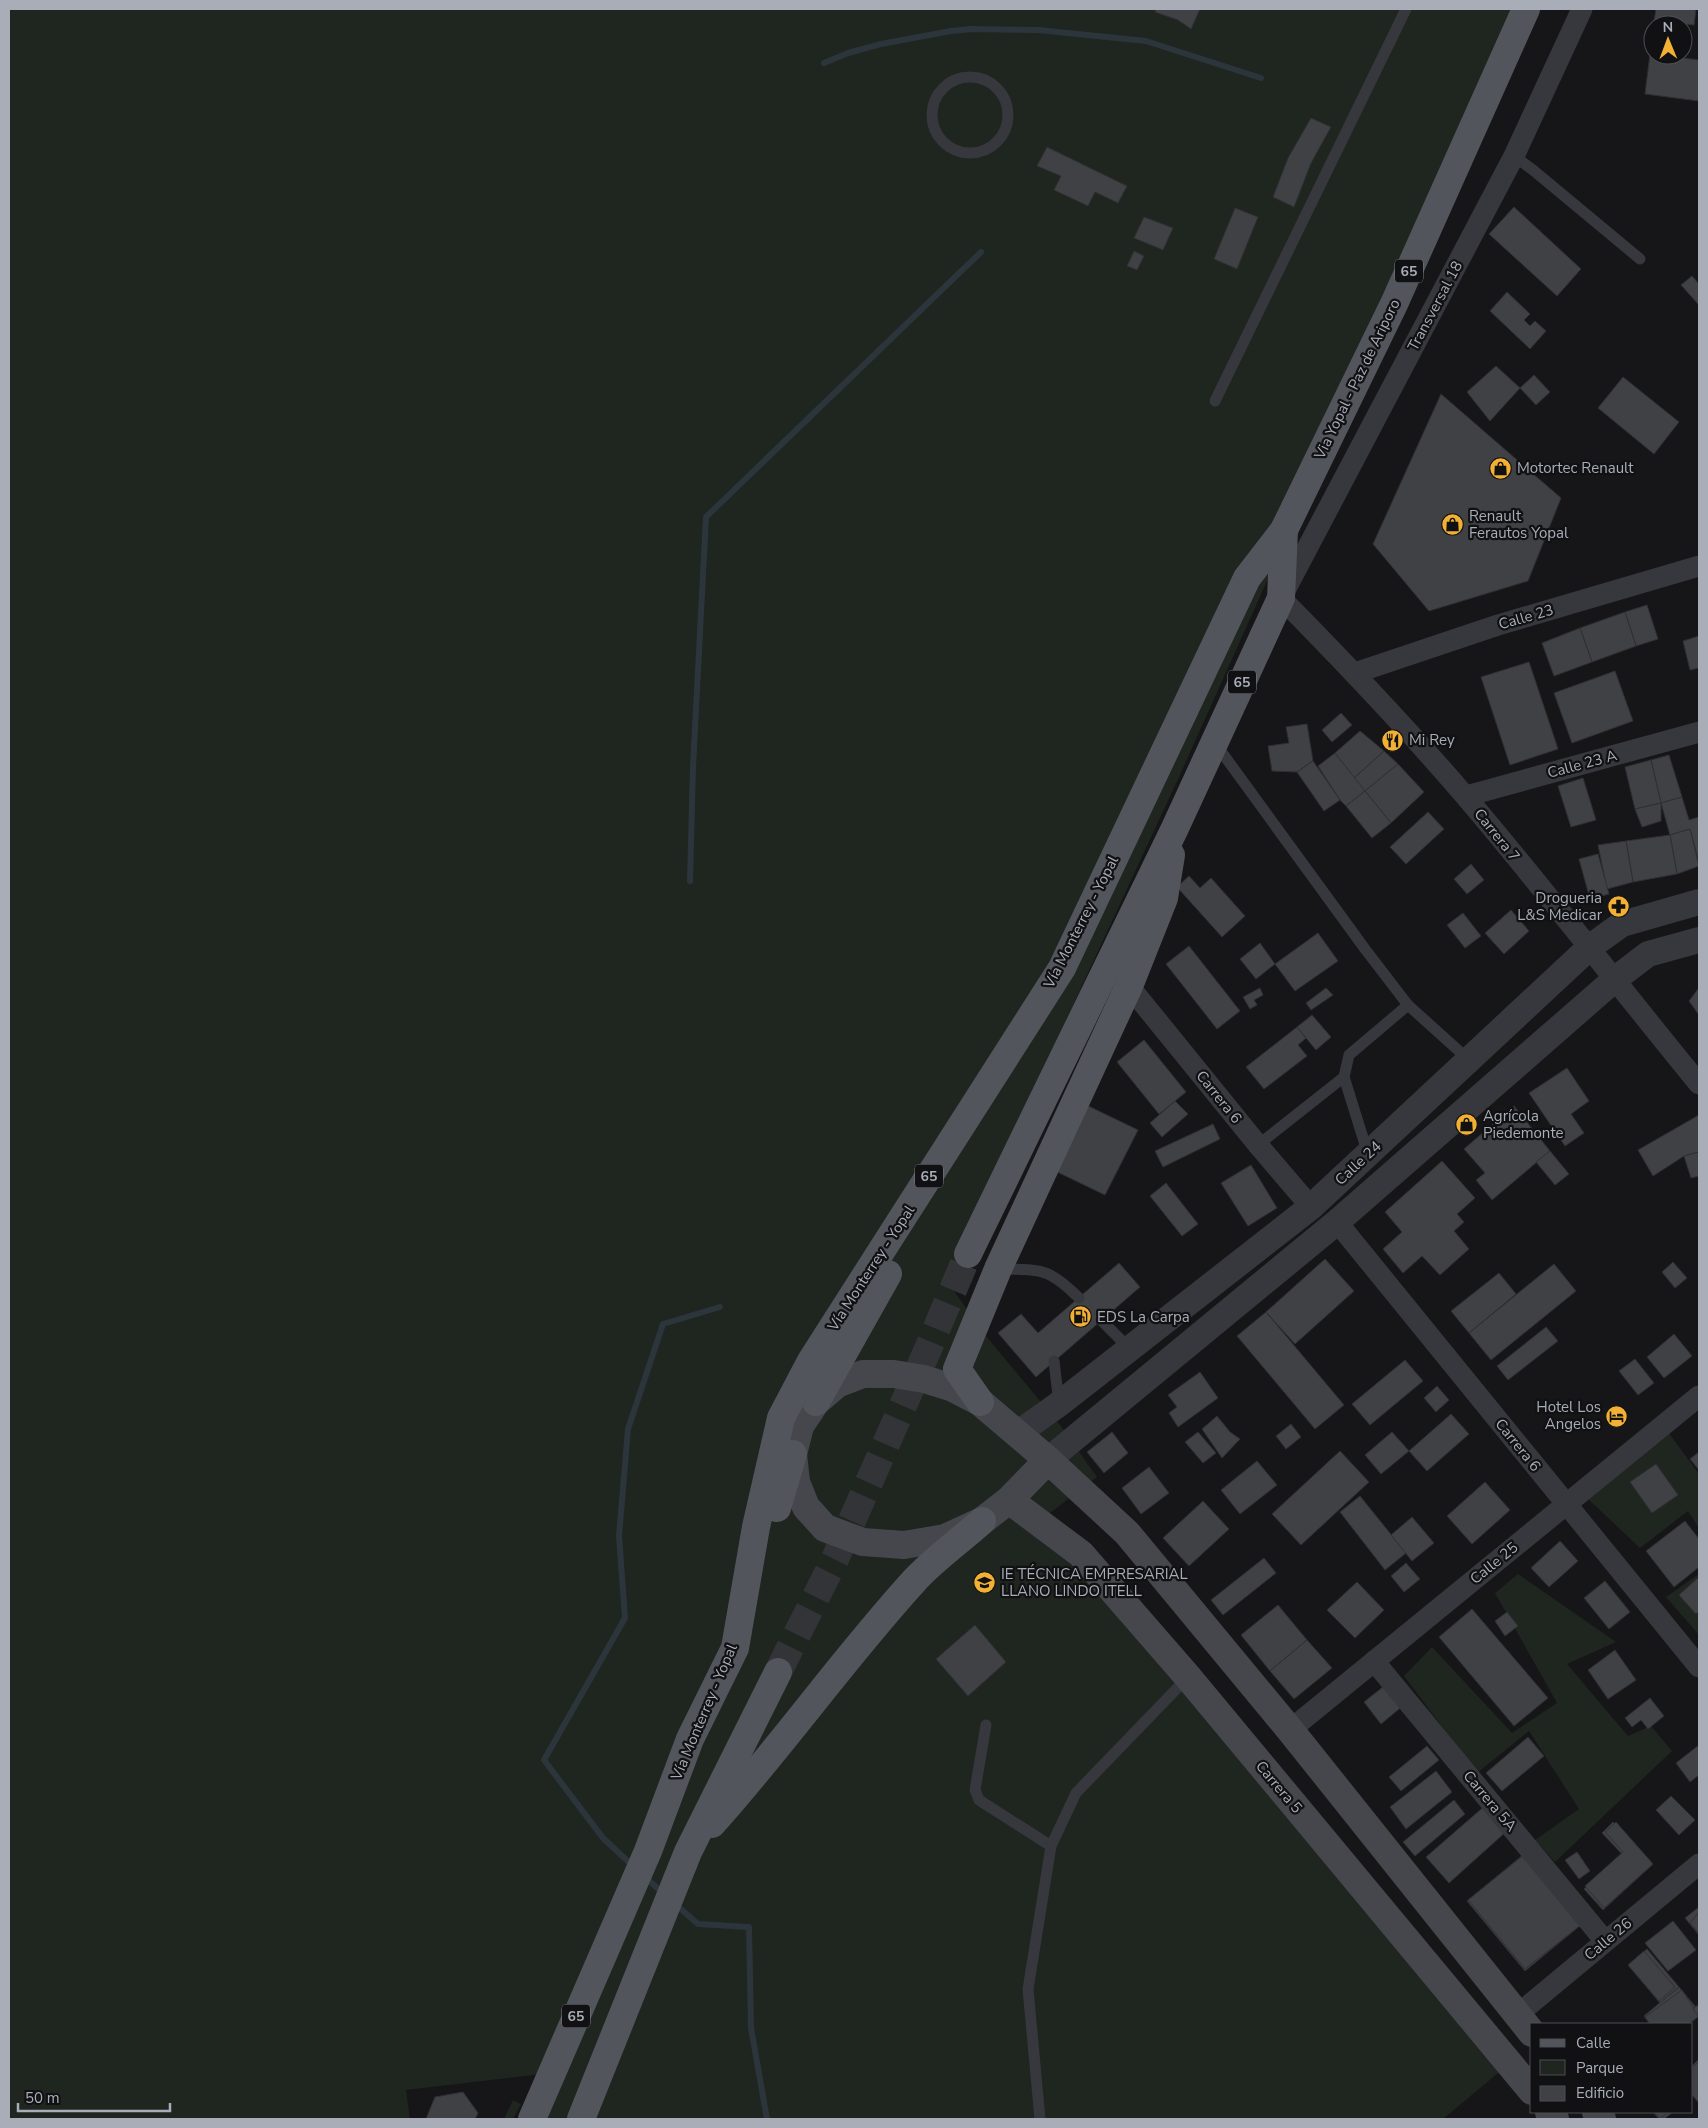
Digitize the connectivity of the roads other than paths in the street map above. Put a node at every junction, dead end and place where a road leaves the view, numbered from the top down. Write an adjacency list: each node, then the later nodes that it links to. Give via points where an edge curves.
1 (1406, 9): 7 (lane)
2 (1526, 9): 8 (main road, Via Yopal - Paz de Ariporo / 65, via 1394,304)
3 (1582, 9): 5 (street, Transversal 18)
4 (1009, 112): 4 (lane, via 1005,97 995,85 976,76 954,79 943,87 931,111 937,135 948,147 970,154 990,148 1000,139 1006,130)
5 (1514, 156): 6 (lane); 10 (street, Transversal 18)
6 (1640, 259)
7 (1215, 401)
8 (1284, 530): 10 (main road, 65); 19 (main road, Vía Monterrey - Yopal / 65, via 1247,578)
9 (1699, 566): 11 (street, Calle 23, via 1498,625)
10 (1281, 598): 11 (street, Carrera 7); 13 (main road, 65)
11 (1355, 673): 14 (street, Carrera 7)
12 (1699, 732): 14 (street, Calle 23 A)
13 (1214, 742): 15 (main road, 65); 22 (lane)
14 (1466, 796): 18 (street, Carrera 7)
15 (1175, 828): 21 (main road, via 1164,898); 30 (main road, 65)
16 (1699, 902): 18 (street, Calle 24, via 1622,924)
17 (1699, 940): 20 (street, Calle 24, via 1648,954)
18 (1590, 947): 20 (street, Carrera 7); 23 (street, Calle 24)
19 (1062, 968): 37 (main road); 46 (main road, Vía Monterrey - Yopal / 65, via 811,1361 781,1418 756,1527)
20 (1614, 980): 25 (street, Carrera 7); 29 (street, Calle 24)
21 (1129, 986): 26 (street, Carrera 6); 31 (main road)
22 (1408, 1005): 23 (lane); 24 (lane, via 1348,1055)
23 (1469, 1060): 27 (street, Calle 24)
24 (1344, 1077): 26 (lane); 27 (lane)
25 (1699, 1084)
26 (1258, 1146): 28 (street, Carrera 6)
27 (1368, 1154): 28 (street, Calle 24)
28 (1311, 1207): 34 (street, Calle 24)
29 (1337, 1222): 42 (street, Calle 24); 44 (street, Carrera 6)
30 (968, 1254)
31 (998, 1269): 32 (lane, via 1042,1270 1061,1281); 38 (main road, via 957,1369)
32 (1079, 1298)
33 (1101, 1320): 34 (lane)
34 (1130, 1349): 39 (street, Calle 24)
35 (1054, 1361): 39 (lane)
36 (1699, 1396): 44 (street, Calle 25)
37 (816, 1402): 38 (main road, via 837,1384 863,1374 894,1374 924,1378); 41 (main road, via 800,1426)
38 (980, 1402): 40 (main road)
39 (1059, 1404): 40 (street, Calle 24)
40 (1017, 1434): 42 (main road)
41 (793, 1454): 45 (main road, via 796,1482 806,1507 825,1528 863,1542 904,1545 945,1538); 46 (main road)
42 (1048, 1460): 43 (main road); 52 (main road, via 1127,1533)
43 (1009, 1500): 45 (main road); 50 (main road, Carrera 5, via 1081,1554)
44 (1566, 1504): 47 (street, Calle 25); 48 (street, Carrera 6)
45 (982, 1521): 54 (main road, via 916,1580 845,1662)
46 (734, 1648): 59 (main road, Vía Monterrey - Yopal / 65, via 690,1739 648,1851)
47 (1374, 1661): 52 (street, Calle 25); 56 (street, Carrera 5A)
48 (1699, 1667)
49 (778, 1672): 54 (main road)
50 (1188, 1677): 53 (lane, via 1076,1793); 58 (main road, Carrera 5)
51 (986, 1725): 53 (lane, via 975,1790 979,1800)
52 (1290, 1730): 57 (main road)
53 (1050, 1846): 61 (lane, via 1028,1989)
54 (684, 1861): 60 (main road)
55 (1699, 1864): 56 (street, Calle 26)
56 (1605, 1941): 57 (street, Calle 26)
57 (1524, 2024)
58 (1530, 2089)
59 (532, 2119)
60 (581, 2119)
61 (1040, 2119)

